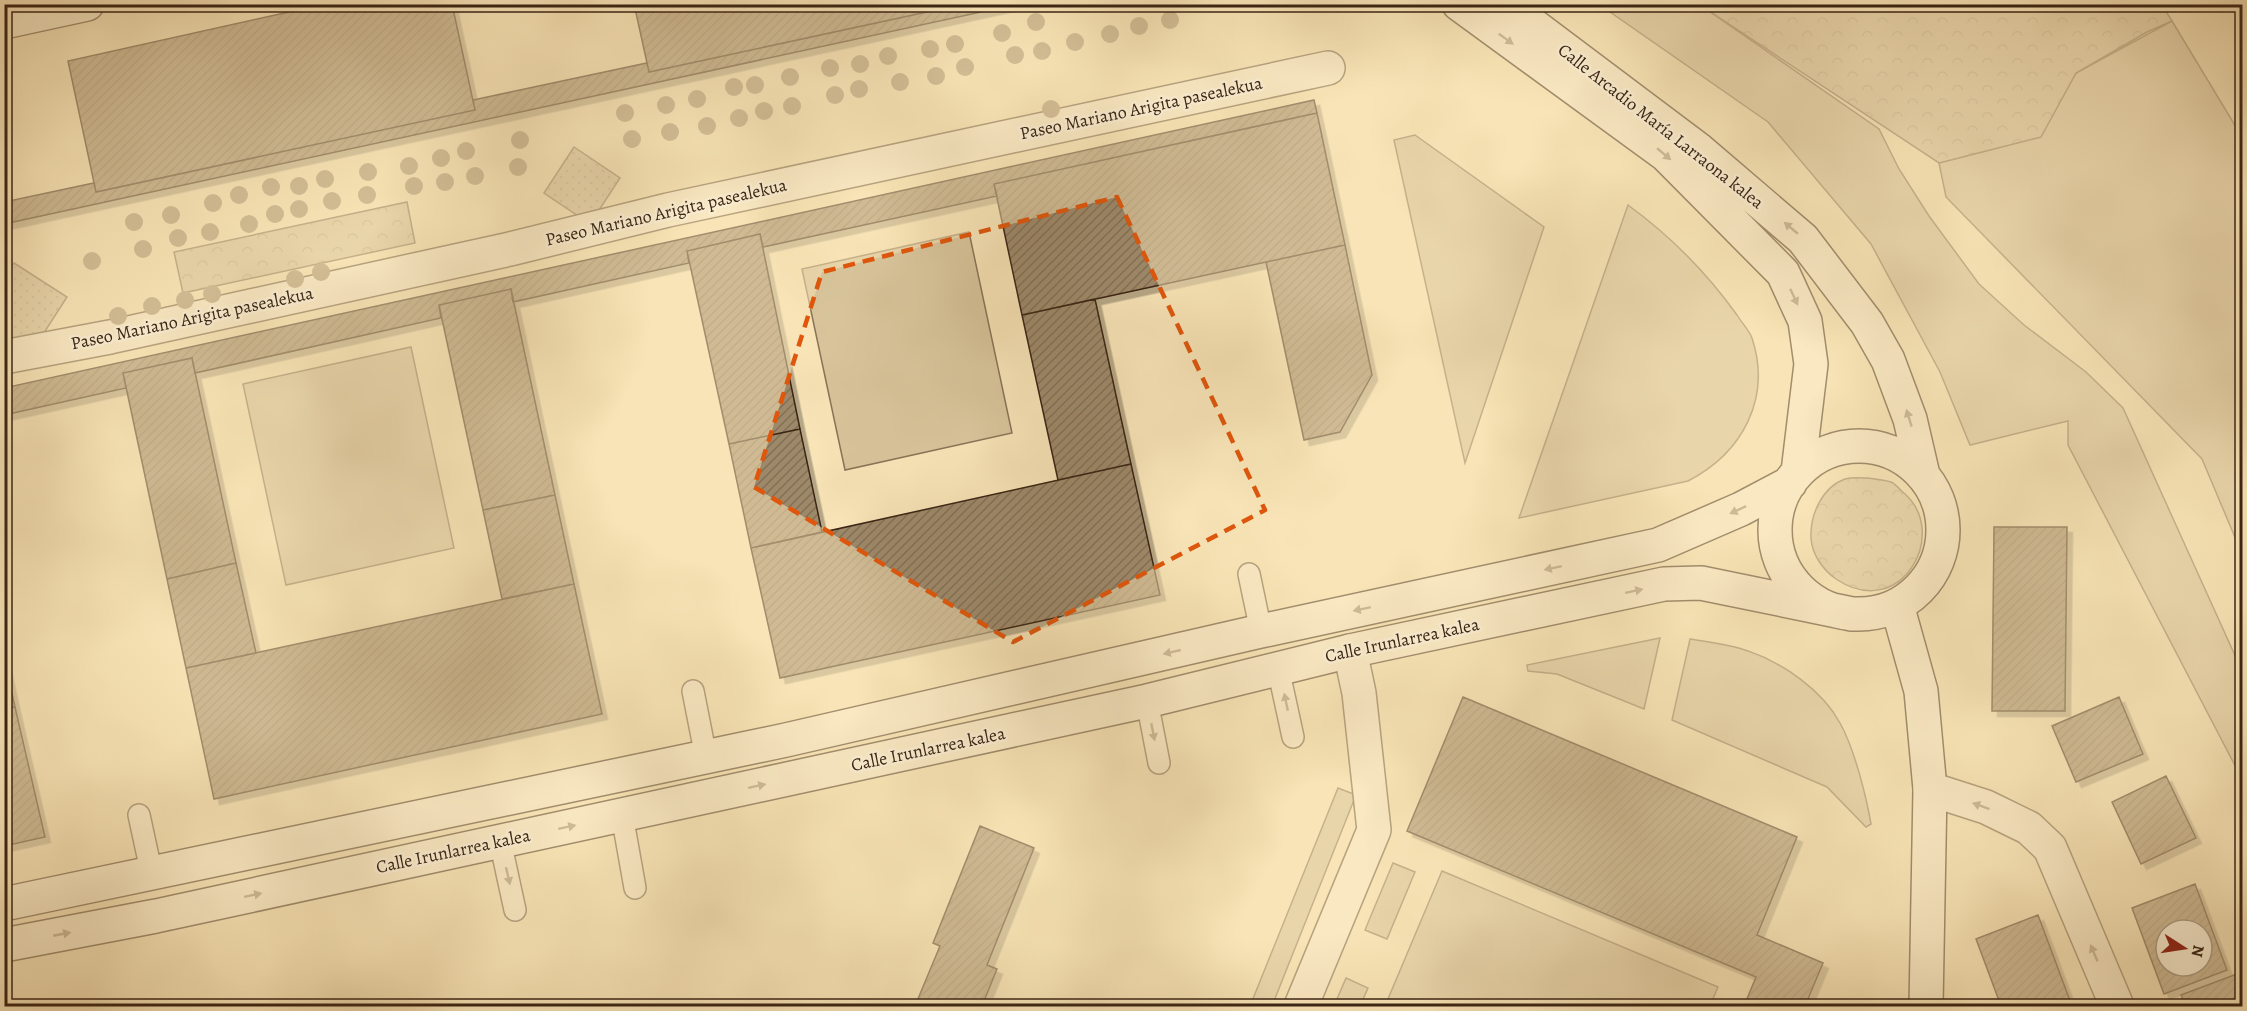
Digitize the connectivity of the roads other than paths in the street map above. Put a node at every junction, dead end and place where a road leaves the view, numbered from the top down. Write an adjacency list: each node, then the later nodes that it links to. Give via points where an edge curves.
1 (87, 4): 4 (street)
2 (1459, 4): 8 (street, Calle Arcadio María Larraona kalea, one-way to 8, via 1666,155 1783,273 1805,321 1811,364)
3 (1505, 4): 7 (street, Calle Arcadio María Larraona kalea, one-way to 3, via 1910,419 1888,360 1867,323 1803,239 1699,150)
4 (4, 22)
5 (1328, 68): 6 (street, Paseo Mariano Arigita pasealekua, via 668,210 110,337)
6 (4, 357)
7 (1923, 475): 8 (street, via 1902,457 1876,447 1847,446 1821,455); 10 (street, via 1939,504 1942,546 1933,571 1918,591)
8 (1794, 477): 11 (street, via 1783,494 1775,520 1776,547 1786,572 1803,593 1826,608); 12 (street, one-way to 12, via 1741,509 1658,545)
9 (1249, 574): 12 (lane)
10 (1897, 605): 11 (street, via 1875,613); 20 (street, via 1921,691)
11 (1852, 614): 13 (street, Calle Irunlarrea kalea, one-way to 11, via 1664,584 1701,583)
12 (1261, 631): 18 (street, one-way to 18)
13 (1350, 651): 14 (street, Calle Irunlarrea kalea); 29 (street, via 1359,693 1374,830)
14 (1278, 668): 16 (street, Calle Irunlarrea kalea); 17 (lane, one-way to 14)
15 (693, 692): 18 (lane)
16 (1148, 701): 19 (lane, one-way to 19); 22 (street, Calle Irunlarrea kalea, one-way to 16)
17 (1293, 737)
18 (706, 757): 24 (street)
19 (1159, 763)
20 (1930, 789): 30 (street); 31 (street, one-way to 20, via 2050,848 2029,828 1986,807)
21 (139, 815): 24 (lane)
22 (622, 815): 23 (street, Calle Irunlarrea kalea, one-way to 22); 25 (lane)
23 (500, 841): 27 (lane, one-way to 27); 28 (street, Calle Irunlarrea kalea, one-way to 23)
24 (152, 875): 26 (street)
25 (635, 888)
26 (4, 904)
27 (515, 910)
28 (4, 945)
29 (1301, 1006)
30 (1926, 1006)
31 (2117, 1006)

